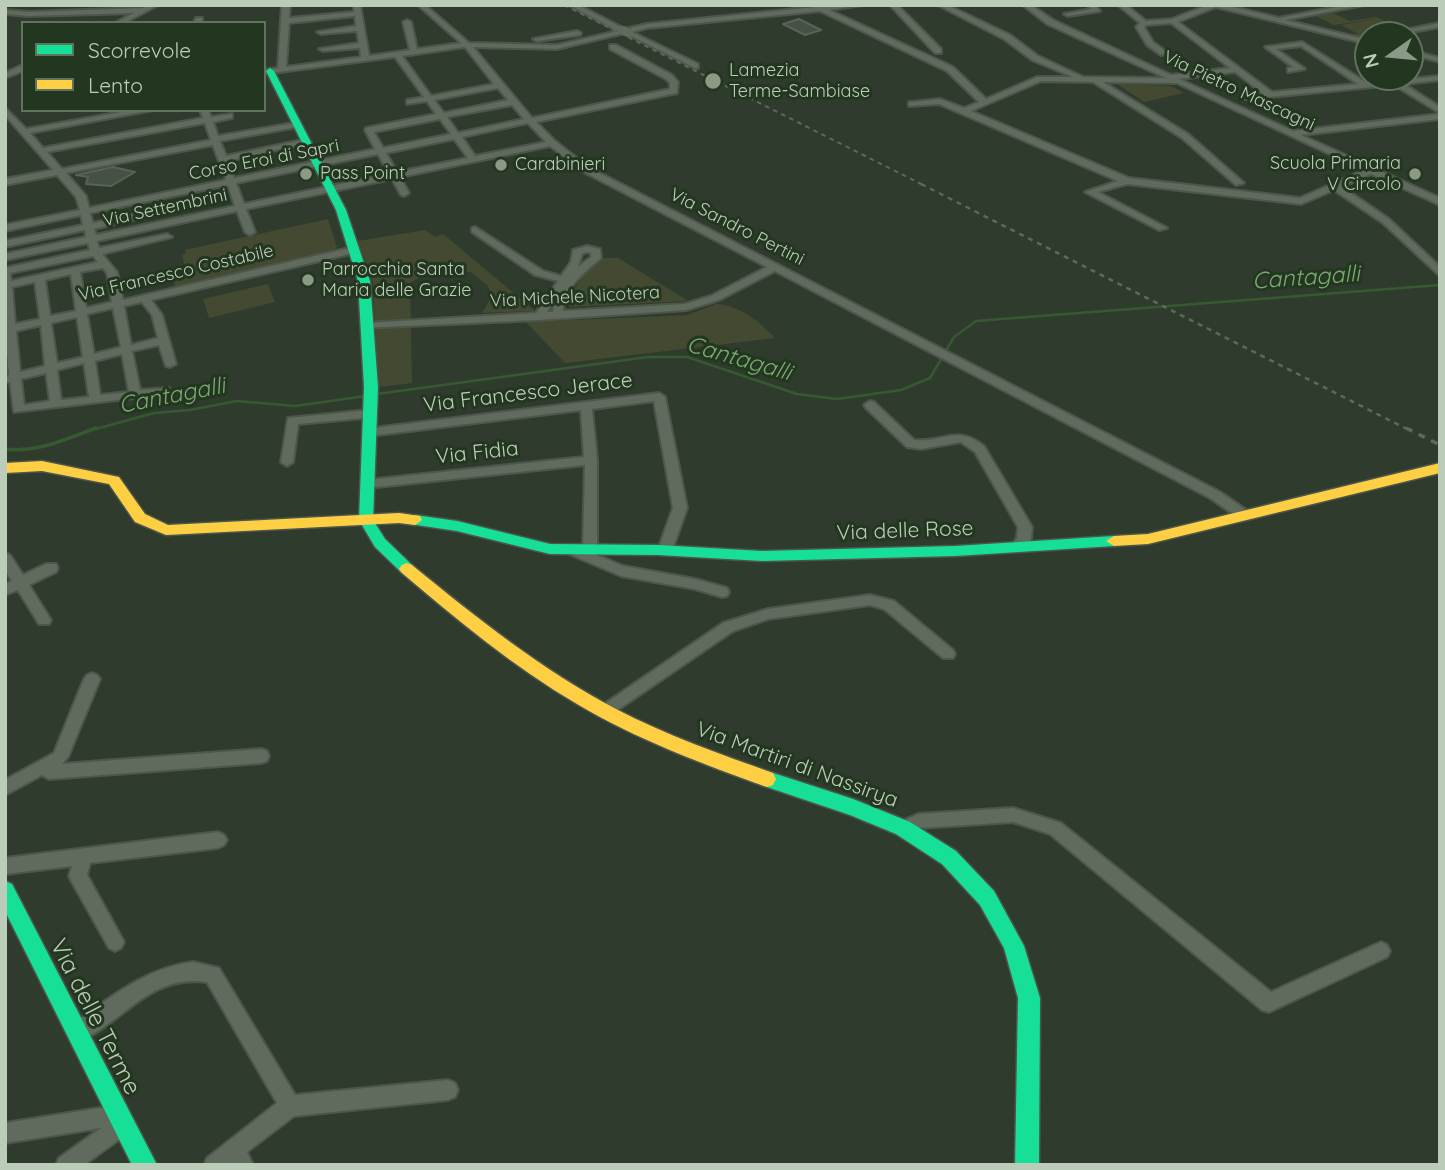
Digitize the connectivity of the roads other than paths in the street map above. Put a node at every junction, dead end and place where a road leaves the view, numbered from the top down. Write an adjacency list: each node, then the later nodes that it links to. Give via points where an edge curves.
1 (155, 5): 16 (street)
2 (286, 5): 21 (street)
3 (421, 5): 23 (street)
4 (429, 5): 23 (street)
5 (572, 5): 29 (street)
6 (859, 5): 14 (street)
7 (893, 5): 42 (street)
8 (941, 5): 54 (street, via 1007,37 1024,53)
9 (1026, 5): 52 (street, Via Pietro Mascagni, via 1040,17)
10 (1090, 5): 18 (street, via 1096,10)
11 (1121, 5): 26 (street)
12 (1215, 5): 19 (street); 25 (street)
13 (1361, 5): 19 (street)
14 (820, 8): 24 (street); 63 (street, via 950,69)
15 (357, 9): 21 (street); 27 (street)
16 (146, 10): 17 (street); 20 (street)
17 (5, 12)
18 (1068, 14)
19 (1274, 19): 32 (street)
20 (122, 21)
21 (285, 21): 50 (street)
22 (407, 22): 41 (street)
23 (442, 22): 30 (street, Via Sandro Pertini)
24 (692, 22): 29 (street); 29 (street, via 671,21); 40 (street, via 647,26 556,47)
25 (1173, 22): 26 (street); 48 (street)
26 (1139, 25): 44 (street, via 1150,43)
27 (360, 28): 28 (street); 35 (street)
28 (321, 32)
29 (625, 32): 46 (street)
30 (453, 33): 36 (street, Via Sandro Pertini); 37 (street, via 453,42)
31 (577, 33): 40 (street)
32 (1342, 36): 33 (street); 34 (street)
33 (1354, 38)
34 (1302, 44): 49 (street, via 1269,47 1301,69); 53 (street)
35 (363, 45): 39 (street); 45 (street)
36 (466, 45): 37 (street); 40 (street, Via Sandro Pertini)
37 (445, 47): 41 (street)
38 (613, 47): 75 (street, Corso Eroi di Sapri, via 668,77 674,82 674,91)
39 (323, 49)
40 (475, 49): 55 (street, Via Sandro Pertini)
41 (414, 51): 43 (street)
42 (937, 51)
43 (396, 53): 45 (street); 60 (street)
44 (1164, 53)
45 (365, 57): 50 (street)
46 (695, 66)
47 (21, 69): 51 (street)
48 (1236, 70): 52 (street); 58 (street)
49 (1290, 70)
50 (272, 71): 76 (street)
51 (5, 76)
52 (1174, 78): 54 (street); 79 (street, Via Pietro Mascagni)
53 (1354, 78)
54 (1088, 79): 63 (street, via 1041,79); 98 (street, via 1185,136)
55 (500, 85): 60 (street); 62 (street, Via Sandro Pertini)
56 (1354, 86): 58 (street)
57 (1409, 91): 67 (street)
58 (1270, 95): 59 (street)
59 (1248, 97)
60 (429, 99): 61 (street); 73 (street)
61 (410, 102)
62 (513, 102): 73 (street); 75 (street, Via Sandro Pertini)
63 (985, 103): 66 (street)
64 (912, 104): 66 (street, via 940,101)
65 (8, 109): 77 (street)
66 (965, 111): 95 (street)
67 (1440, 111)
68 (128, 112): 70 (street)
69 (150, 112): 78 (street)
70 (97, 115): 77 (street); 81 (street)
71 (206, 115): 72 (street); 78 (street); 82 (street)
72 (229, 116)
73 (442, 116): 80 (street); 87 (street, via 369,130)
74 (1440, 117): 79 (street)
75 (530, 122): 80 (street, Corso Eroi di Sapri); 84 (street, Via Sandro Pertini)
76 (297, 124): 82 (street); 83 (street)
77 (19, 130): 85 (street)
78 (155, 130): 81 (street); 86 (street)
79 (1293, 133): 92 (street, Via Pietro Mascagni)
80 (457, 137): 87 (street, Corso Eroi di Sapri); 89 (street)
81 (103, 139): 85 (street); 90 (street)
82 (216, 140): 86 (street); 88 (street)
83 (307, 142): 88 (street); 91 (street)
84 (551, 143): 89 (street, Via Settembrini); 121 (street, Via Sandro Pertini, via 585,169)
85 (40, 151): 93 (street)
86 (161, 152): 90 (street)
87 (381, 152): 91 (street, Corso Eroi di Sapri); 94 (street)
88 (223, 159): 97 (street)
89 (473, 159): 94 (street, Via Settembrini)
90 (107, 162): 93 (street)
91 (318, 165): 97 (street, Corso Eroi di Sapri); 100 (street)
92 (1372, 170): 99 (street); 103 (street, Via Pietro Mascagni)
93 (59, 171): 96 (street); 105 (street, via 81,196)
94 (394, 176): 100 (street, Via Settembrini); 101 (street)
95 (1127, 181): 99 (street, via 1298,201); 110 (street, via 1090,192)
96 (5, 182)
97 (232, 183): 102 (street, Corso Eroi di Sapri); 104 (street)
98 (1239, 183)
99 (1336, 187): 124 (street, via 1386,221)
100 (331, 189): 104 (street, Via Settembrini); 117 (street)
101 (404, 193)
102 (157, 198): 105 (street, Corso Eroi di Sapri); 106 (street)
103 (1440, 202)
104 (241, 208): 107 (street, Via Settembrini); 112 (street)
105 (86, 212): 108 (street); 109 (street, Corso Eroi di Sapri)
106 (160, 212): 107 (street); 108 (street)
107 (164, 224): 113 (street); 114 (street, Via Settembrini)
108 (89, 227): 114 (street); 115 (street)
109 (5, 228)
110 (1162, 228)
111 (475, 230): 126 (street, via 540,273)
112 (250, 232)
113 (167, 237): 116 (street); 118 (street)
114 (92, 239): 118 (street); 119 (street, Via Settembrini)
115 (5, 244)
116 (170, 250)
117 (354, 250): 128 (street, Via Francesco Costabile); 134 (street, via 364,281)
118 (95, 252): 120 (street); 123 (street)
119 (5, 257)
120 (104, 264): 122 (street); 129 (street, via 112,272)
121 (776, 267): 131 (street, Via Michele Nicotera, via 694,306); 155 (street, Via Sandro Pertini, via 1214,495)
122 (75, 270): 125 (street); 130 (street)
123 (5, 271): 127 (street)
124 (1440, 273)
125 (40, 278): 127 (street); 133 (street)
126 (563, 279): 131 (street, via 576,262 577,251 596,251 596,258 583,265 557,305); 132 (street)
127 (6, 285): 135 (street)
128 (145, 298): 129 (street, Via Francesco Costabile); 136 (street, via 157,315)
129 (118, 304): 130 (street, Via Francesco Costabile); 137 (street)
130 (82, 312): 133 (street, Via Francesco Costabile); 138 (street)
131 (558, 315): 132 (street, Via Michele Nicotera)
132 (538, 317): 134 (street, Via Michele Nicotera)
133 (46, 321): 135 (street, Via Francesco Costabile); 140 (street)
134 (366, 326): 148 (street)
135 (8, 329): 141 (street)
136 (164, 340): 137 (street); 139 (street)
137 (127, 349): 138 (street); 143 (street)
138 (89, 358): 140 (street); 144 (street)
139 (170, 364)
140 (51, 368): 141 (street); 145 (street)
141 (10, 378): 145 (street, via 18,409)
142 (165, 391): 143 (street)
143 (135, 395): 144 (street)
144 (96, 399): 145 (street)
145 (56, 404)
146 (586, 405): 149 (street, Via Francesco Jerace); 150 (street); 160 (street, Via Francesco Jerace, via 659,397 680,508)
147 (870, 405): 157 (street, via 911,444 957,437 972,440 1025,527)
148 (370, 410): 149 (street); 151 (street, via 292,421)
149 (369, 432): 154 (street)
150 (591, 460): 154 (street, Via Fidia); 159 (street)
151 (288, 462)
152 (5, 468): 156 (street, Via delle Rose, via 42,466 114,480 130,508 148,525 166,530)
153 (1440, 468): 155 (street, Via delle Rose)
154 (368, 484): 156 (street)
155 (1244, 515): 157 (street, Via delle Rose, via 1148,539)
156 (366, 520): 158 (street, Via delle Rose, via 399,518 457,526 550,549); 169 (street, Via Martiri di Nassirya, via 374,537 399,563 440,596 571,692)
157 (1017, 548): 160 (street, Via delle Rose, via 762,556)
158 (571, 549): 159 (street, Via delle Rose); 165 (street, via 621,571)
159 (590, 549): 160 (street, Via delle Rose)
160 (665, 550)
161 (5, 558): 163 (street)
162 (51, 568): 163 (street)
163 (20, 583): 164 (street); 166 (street)
164 (5, 590)
165 (722, 592)
166 (44, 620)
167 (948, 654): 169 (street, via 889,605 870,600 768,614 728,628)
168 (93, 679): 171 (street, via 60,757)
169 (605, 710): 173 (street, Via Martiri di Nassirya, via 634,726)
170 (261, 756): 171 (street, via 49,772)
171 (43, 766): 172 (street)
172 (5, 788)
173 (904, 828): 179 (street, via 918,821 1013,815 1055,828 1269,1003); 189 (street, Via Martiri di Nassirya, via 962,870 1012,937 1029,997)
174 (218, 840): 175 (street)
175 (84, 856): 176 (street); 178 (street, via 78,876)
176 (5, 866)
177 (5, 890): 180 (street, Via delle Terme)
178 (115, 942)
179 (1381, 950)
180 (78, 1032): 182 (street, via 161,977 212,974); 183 (street, Via delle Terme)
181 (448, 1090): 182 (street)
182 (290, 1106): 185 (street)
183 (122, 1119): 184 (street); 186 (street); 187 (street, Via delle Terme)
184 (5, 1133)
185 (238, 1157): 188 (street)
186 (66, 1165)
187 (145, 1165)
188 (214, 1165)
189 (1027, 1165)

